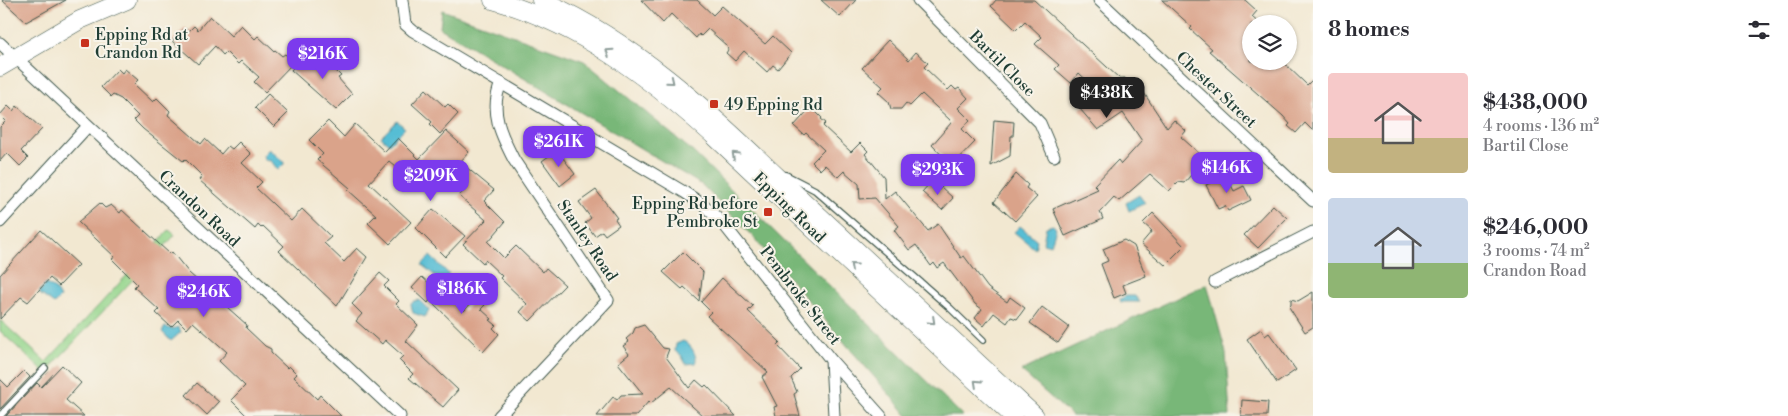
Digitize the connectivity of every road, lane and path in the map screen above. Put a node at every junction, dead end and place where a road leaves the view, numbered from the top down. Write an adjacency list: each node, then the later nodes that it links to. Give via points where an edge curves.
1 (127, 0): 8 (main road, via 80,20)
2 (402, 0): 10 (street, Pembroke Street, via 406,24 413,32)
3 (493, 0): 26 (main road, Epping Road, one-way to 3, via 713,134 663,91 580,35 542,16)
4 (541, 0): 13 (main road, Epping Road, one-way to 13, via 629,49 670,80)
5 (918, 0): 12 (street, Bartil Close, via 1040,123)
6 (1099, 0): 14 (street, Chester Street)
7 (0, 43): 8 (street, Crandon Road)
8 (16, 58): 9 (main road); 11 (street, Crandon Road)
9 (0, 67)
10 (501, 83): 19 (street, Pembroke Street, via 705,206 725,226); 23 (street, Stanley Road, via 494,104 503,139 608,300)
11 (88, 126): 15 (street); 22 (street, Crandon Road)
12 (1054, 156)
13 (763, 164): 18 (lane, via 815,190); 27 (main road, Epping Road, one-way to 27)
14 (1313, 201)
15 (0, 222)
16 (1313, 232): 17 (street)
17 (1215, 282)
18 (983, 340)
19 (831, 360): 24 (street); 25 (street, Pembroke Street)
20 (44, 368): 21 (lane)
21 (0, 416)
22 (400, 416)
23 (499, 416)
24 (834, 416)
25 (881, 416)
26 (1013, 416)
27 (1035, 416)

